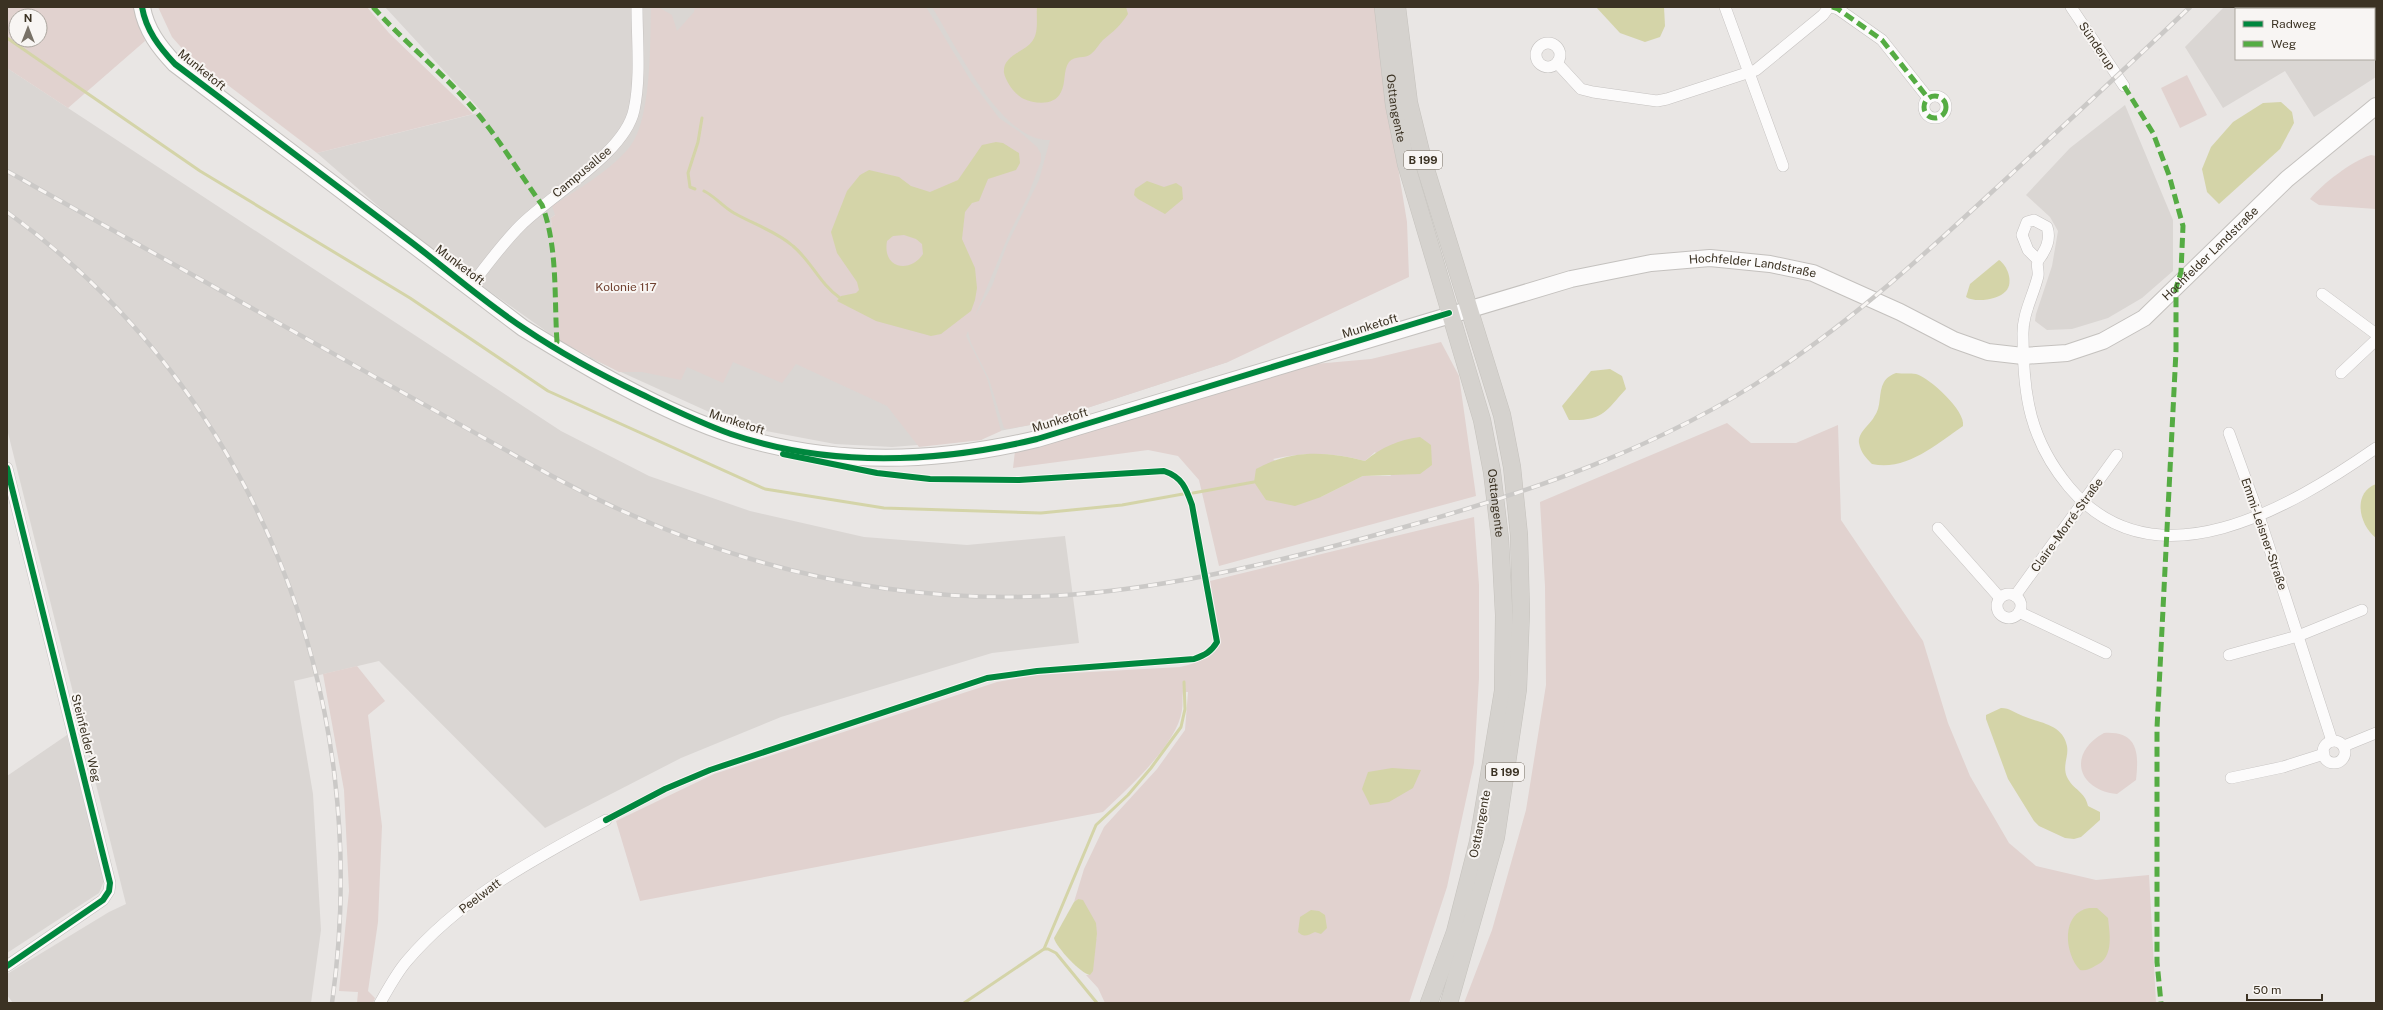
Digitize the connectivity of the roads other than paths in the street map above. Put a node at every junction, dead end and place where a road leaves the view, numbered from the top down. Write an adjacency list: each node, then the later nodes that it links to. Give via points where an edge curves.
1 (142, 7): 15 (street, Munketoft, via 149,29 159,46 175,64)
2 (638, 7): 15 (street, Campusallee, via 634,110 622,136 606,154 518,227)
3 (1383, 7): 18 (main road, Osttangente / B 199, via 1394,105 1406,164)
4 (1397, 7): 17 (main road, Osttangente / B 199, via 1410,110 1423,160)
5 (1725, 7): 9 (street)
6 (1831, 7): 9 (street, via 1764,65); 11 (street, via 1838,9 1882,40)
7 (2071, 7): 10 (street, Sünderup)
8 (1557, 63): 9 (street, via 1581,89 1657,101)
9 (1748, 74): 13 (street)
10 (2124, 86)
11 (1928, 98)
12 (2376, 106): 21 (street, Hochfelder Landstraße, via 2287,179 2144,318 2103,342 2067,353)
13 (1783, 166)
14 (2038, 260): 21 (street, via 2038,275 2026,310)
15 (470, 287): 18 (street, Munketoft, via 523,328 552,346 607,378 691,418 732,435 786,448 864,457 907,458 959,454 1037,439)
16 (2322, 294): 19 (street)
17 (1470, 308): 18 (street, Munketoft); 21 (street, Hochfelder Landstraße, via 1571,279 1651,263 1710,258 1770,264 1813,273 1900,312 1954,340 1988,352); 46 (main road, Osttangente / B 199, via 1502,415 1512,467 1519,535 1518,689 1496,837)
18 (1449, 313): 45 (main road, Osttangente / B 199, via 1482,420 1492,472 1500,539 1504,616 1503,691 1478,842 1455,932)
19 (2376, 334)
20 (2376, 340): 22 (street)
21 (2023, 356): 27 (street, via 2029,415 2038,439 2057,472)
22 (2341, 373)
23 (2229, 433): 28 (street, Emmi-Leisner-Straße)
24 (2376, 448): 28 (street, via 2294,500)
25 (2117, 455): 27 (street, Claire-Morré-Straße)
26 (7, 468): 43 (street, Steinfelder Weg, via 110,883 109,891 103,900)
27 (2083, 504): 28 (street, via 2132,530 2166,536 2219,529); 30 (street, Claire-Morré-Straße)
28 (2259, 516): 34 (street, Emmi-Leisner-Straße)
29 (1938, 528): 31 (street)
30 (2015, 596): 31 (street, via 2009,594); 33 (street, via 2021,602)
31 (2000, 598): 33 (street, via 1997,607 2003,616 2011,618)
32 (2362, 610): 34 (street)
33 (2019, 612): 35 (street)
34 (2298, 636): 36 (street); 38 (street, Emmi-Leisner-Straße)
35 (2106, 653)
36 (2229, 655)
37 (2376, 733): 39 (street)
38 (2332, 741): 39 (street); 40 (street, via 2326,745)
39 (2344, 746): 40 (street, via 2345,756 2338,762 2330,762)
40 (2324, 754): 41 (street, via 2283,767)
41 (2230, 778)
42 (606, 820): 44 (street, Peelwatt, via 537,857 492,885 466,906 405,962)
43 (7, 966)
44 (380, 1003)
45 (1429, 1003)
46 (1449, 1003)

